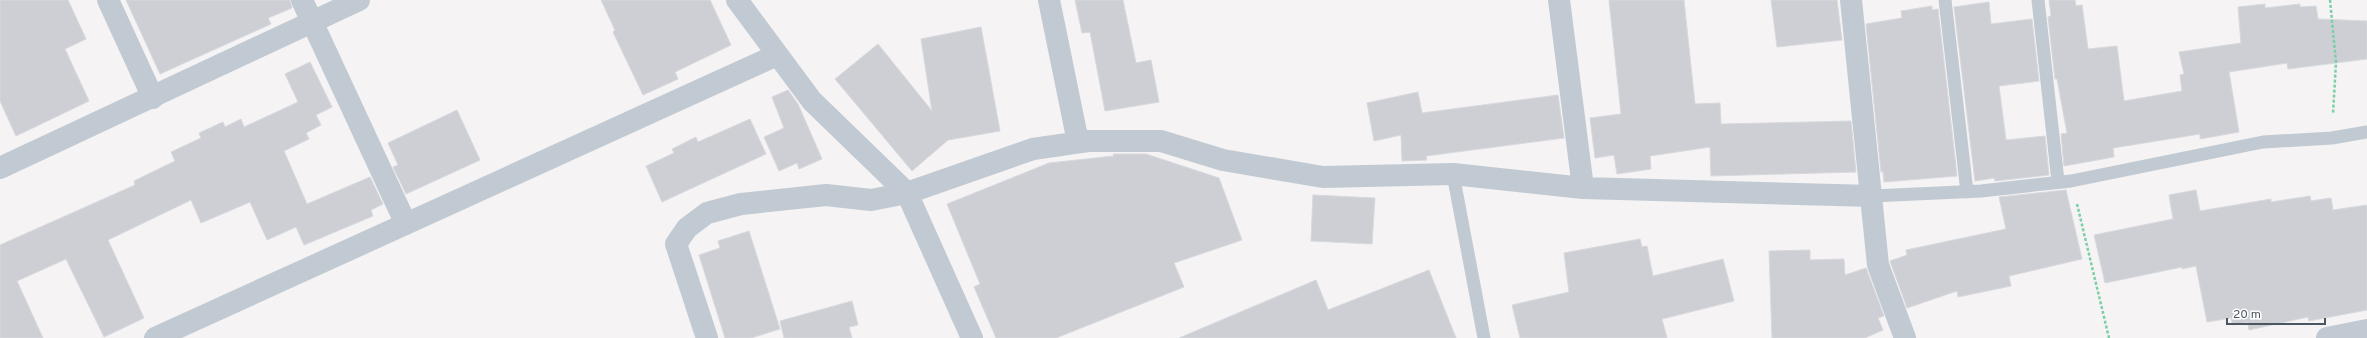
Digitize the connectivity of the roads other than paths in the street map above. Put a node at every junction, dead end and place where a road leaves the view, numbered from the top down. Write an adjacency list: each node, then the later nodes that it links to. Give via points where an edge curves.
1 (108, 0): 12 (street)
2 (302, 0): 10 (street)
3 (360, 0): 10 (street)
4 (737, 0): 11 (street)
5 (1049, 0): 14 (street)
6 (1559, 0): 18 (street)
7 (1851, 0): 21 (street)
8 (1945, 0): 19 (lane)
9 (2038, 0): 17 (lane)
10 (312, 22): 12 (street); 22 (street)
11 (777, 55): 20 (street, via 812,101); 22 (street)
12 (153, 98): 15 (street)
13 (2367, 132): 17 (lane, via 2332,138 2263,142)
14 (1078, 142): 16 (street, via 1161,141 1223,160 1323,177); 20 (street, via 1033,149)
15 (0, 168)
16 (1453, 174): 18 (street); 27 (lane)
17 (2065, 181): 19 (lane)
18 (1583, 188): 21 (street)
19 (1967, 192): 21 (lane)
20 (908, 193): 25 (street, via 871,200 826,195 741,204 707,213 687,228 676,244); 26 (street)
21 (1872, 196): 28 (street, via 1878,265)
22 (406, 224): 24 (street)
23 (2367, 330): 29 (street)
24 (155, 338)
25 (707, 338)
26 (972, 338)
27 (1484, 338)
28 (1905, 338)
29 (2327, 338)

